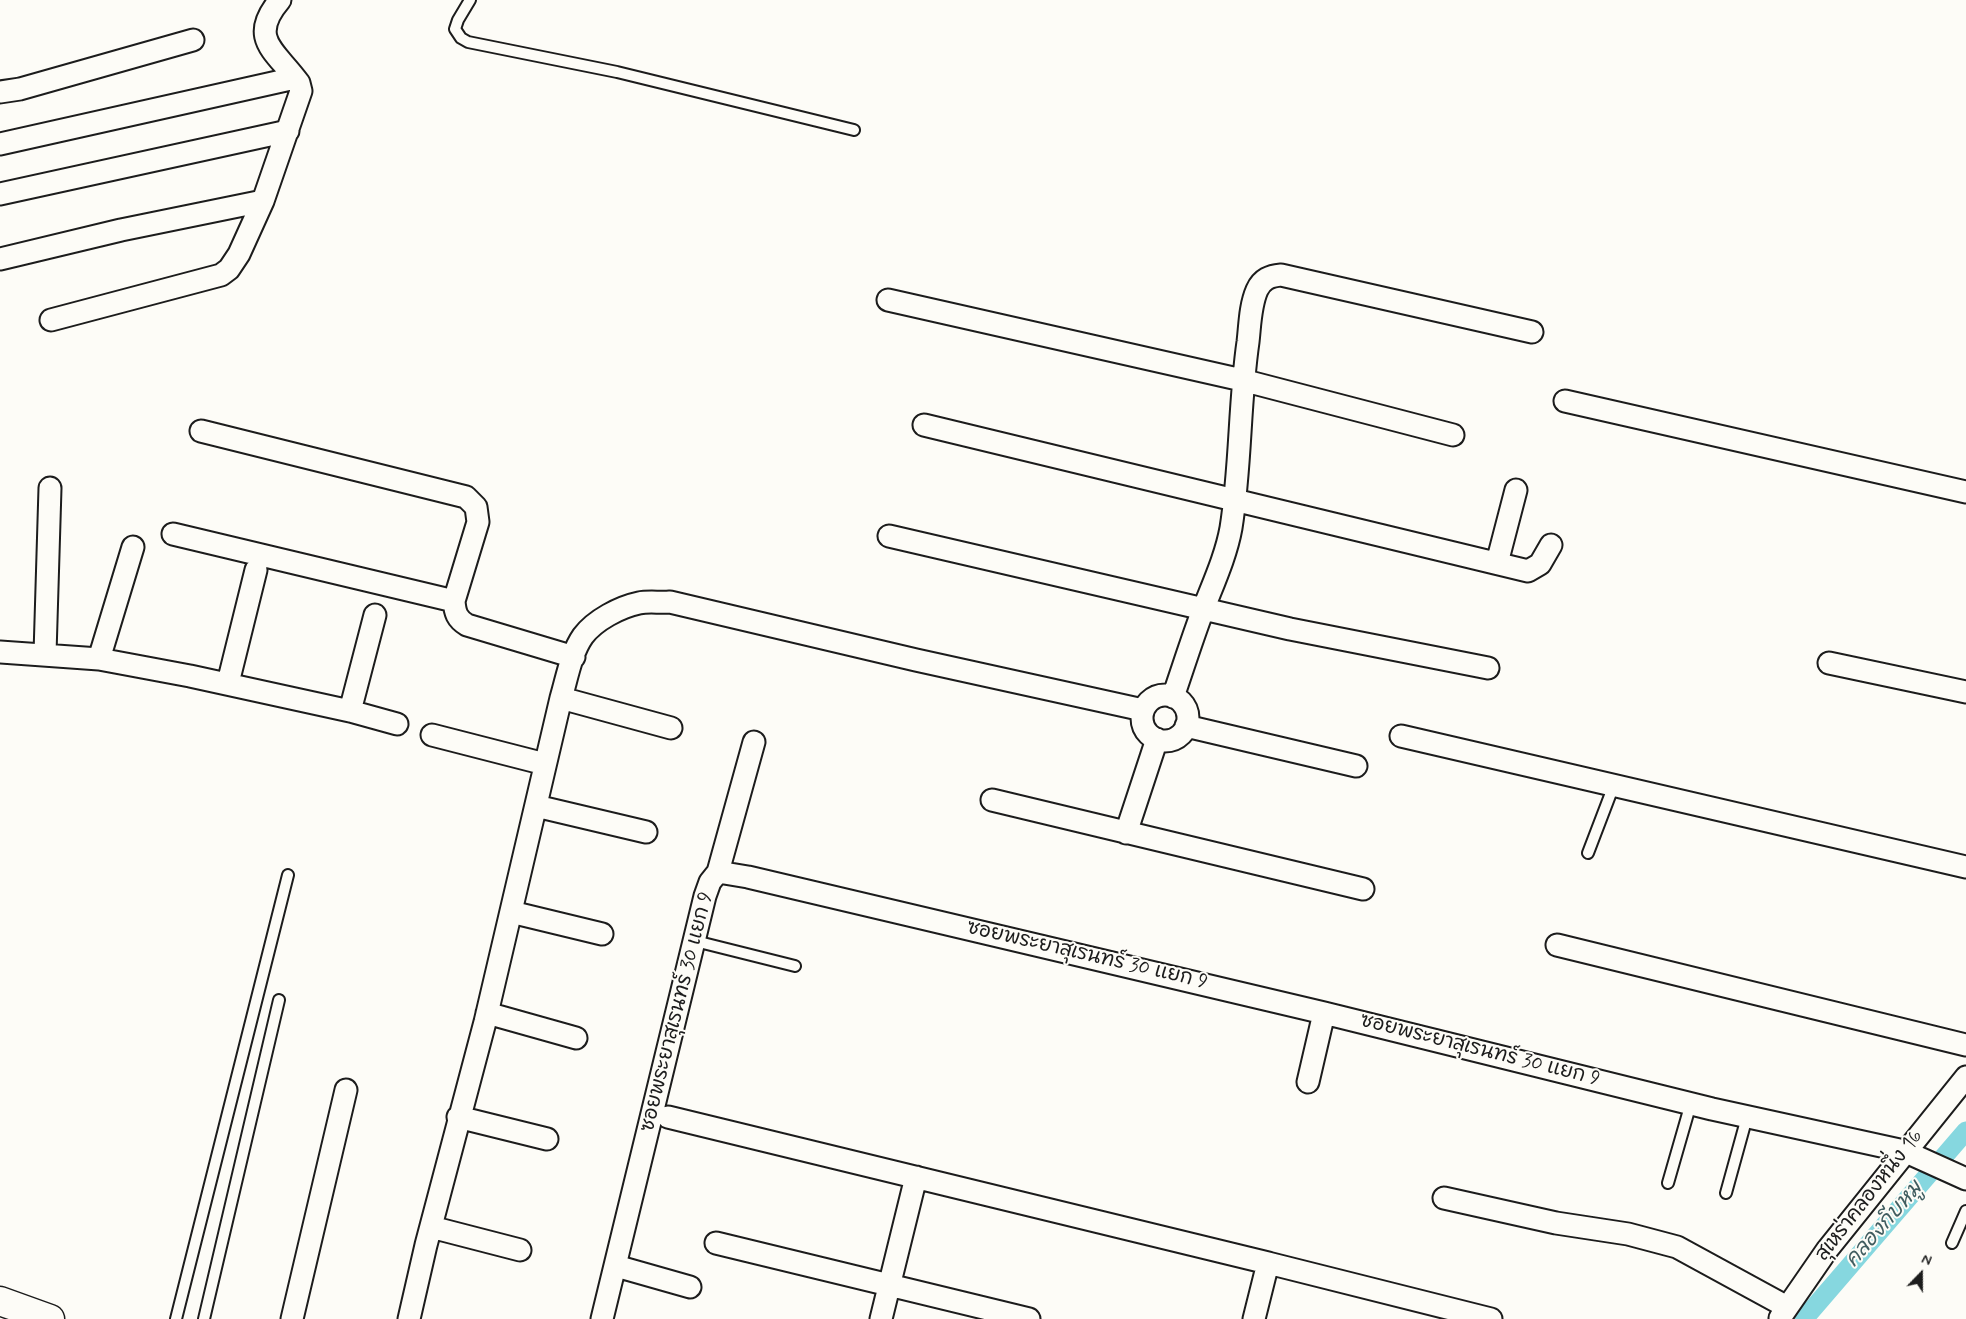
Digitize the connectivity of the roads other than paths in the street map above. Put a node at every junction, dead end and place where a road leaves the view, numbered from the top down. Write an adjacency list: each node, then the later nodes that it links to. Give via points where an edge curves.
1 (280, 0): 4 (street, via 264,26 266,43)
2 (470, 0): 6 (lane, via 455,29 468,42 617,72)
3 (192, 40): 5 (street)
4 (295, 78): 7 (street, via 301,91); 8 (street)
5 (0, 92)
6 (854, 130)
7 (288, 131): 9 (street); 10 (street)
8 (0, 144)
9 (0, 194)
10 (262, 201): 11 (street); 13 (street, via 239,254 222,275)
11 (2, 252)
12 (888, 300): 15 (street)
13 (51, 320)
14 (1532, 332): 15 (street, via 1281,274 1272,275 1264,279 1253,303)
15 (1242, 380): 19 (street); 23 (street)
16 (1564, 400): 22 (street)
17 (924, 426): 23 (street)
18 (201, 431): 30 (street, via 466,497 476,507 478,522)
19 (1453, 435)
20 (50, 488): 34 (street)
21 (1516, 490): 28 (street)
22 (1966, 492)
23 (1235, 501): 28 (street); 31 (street, via 1228,540)
24 (173, 534): 30 (street)
25 (889, 536): 31 (street)
26 (1551, 545): 28 (street, via 1533,570)
27 (133, 547): 36 (street)
28 (1497, 563)
29 (256, 570): 39 (street)
30 (454, 600): 35 (street, via 459,620 467,625)
31 (1203, 609): 38 (street); 41 (street)
32 (375, 614): 43 (street)
33 (0, 652): 34 (street)
34 (45, 654): 36 (street)
35 (574, 657): 42 (street); 44 (street, via 584,636 598,622 640,603 670,602)
36 (99, 659): 39 (street)
37 (1829, 663): 40 (street)
38 (1488, 668)
39 (228, 683): 43 (street)
40 (1966, 692)
41 (1172, 696): 44 (street, via 1155,697); 46 (street, via 1186,708)
42 (561, 698): 47 (street); 52 (street)
43 (350, 710): 45 (street)
44 (1143, 710): 50 (street, via 1144,727)
45 (397, 724)
46 (1186, 726): 50 (street, via 1174,739); 53 (street)
47 (671, 728)
48 (432, 735): 52 (street)
49 (1401, 736): 54 (street)
50 (1157, 739): 58 (street)
51 (754, 742): 61 (street)
52 (545, 764): 56 (street)
53 (1356, 766)
54 (1614, 785): 59 (lane); 60 (street)
55 (992, 800): 58 (street)
56 (536, 806): 57 (street); 64 (street)
57 (646, 832)
58 (1126, 833): 63 (street)
59 (1588, 853)
60 (1966, 867)
61 (718, 872): 66 (street, ซอยพระยาสุเรนทร์ 30 แยก 9, via 710,882); 71 (street, ซอยพระยาสุเรนทร์ 30 แยก 9)
62 (288, 875): 100 (lane)
63 (1362, 889)
64 (511, 912): 65 (street); 70 (street)
65 (602, 934)
66 (695, 941): 68 (lane); 94 (street, ซอยพระยาสุเรนทร์ 30 แยก 9)
67 (1557, 945): 73 (street)
68 (795, 966)
69 (280, 1000): 101 (lane)
70 (487, 1013): 72 (street); 78 (street)
71 (1324, 1013): 75 (street); 77 (street, ซอยพระยาสุเรนทร์ 30 แยก 9)
72 (576, 1038)
73 (1966, 1045)
74 (1966, 1076): 82 (street, สุเหร่าคลองหนึ่ง 16)
75 (1308, 1082)
76 (346, 1090): 102 (street)
77 (1691, 1103): 80 (street, ซอยพระยาสุเรนทร์ 30 แยก 9); 85 (lane)
78 (458, 1117): 81 (street); 89 (street)
79 (668, 1117): 84 (street)
80 (1748, 1117): 82 (street, ซอยพระยาสุเรนทร์ 30 แยก 9); 86 (lane)
81 (547, 1139)
82 (1908, 1153): 83 (street, ซอยพระยาสุเรนทร์ 30 แยก 9); 98 (street, สุเหร่าคลองหนึ่ง 16, via 1827,1250)
83 (1960, 1175)
84 (916, 1178): 93 (street); 95 (street)
85 (1668, 1182)
86 (1726, 1193)
87 (1444, 1198): 98 (street, via 1556,1223 1628,1234 1677,1247)
88 (1966, 1211): 91 (lane)
89 (431, 1227): 92 (street); 103 (street)
90 (716, 1243): 95 (street)
91 (1952, 1243)
92 (520, 1250)
93 (1268, 1263): 107 (street); 108 (street)
94 (616, 1266): 96 (street); 104 (street, ซอยพระยาสุเรนทร์ 30 แยก 9)
95 (890, 1285): 105 (street); 106 (street)
96 (690, 1287)
97 (0, 1300): 99 (street)
98 (1783, 1313)
99 (50, 1319)
100 (176, 1319)
101 (204, 1319)
102 (292, 1319)
103 (409, 1319)
104 (602, 1319)
105 (881, 1319)
106 (1029, 1319)
107 (1254, 1319)
108 (1491, 1319)

